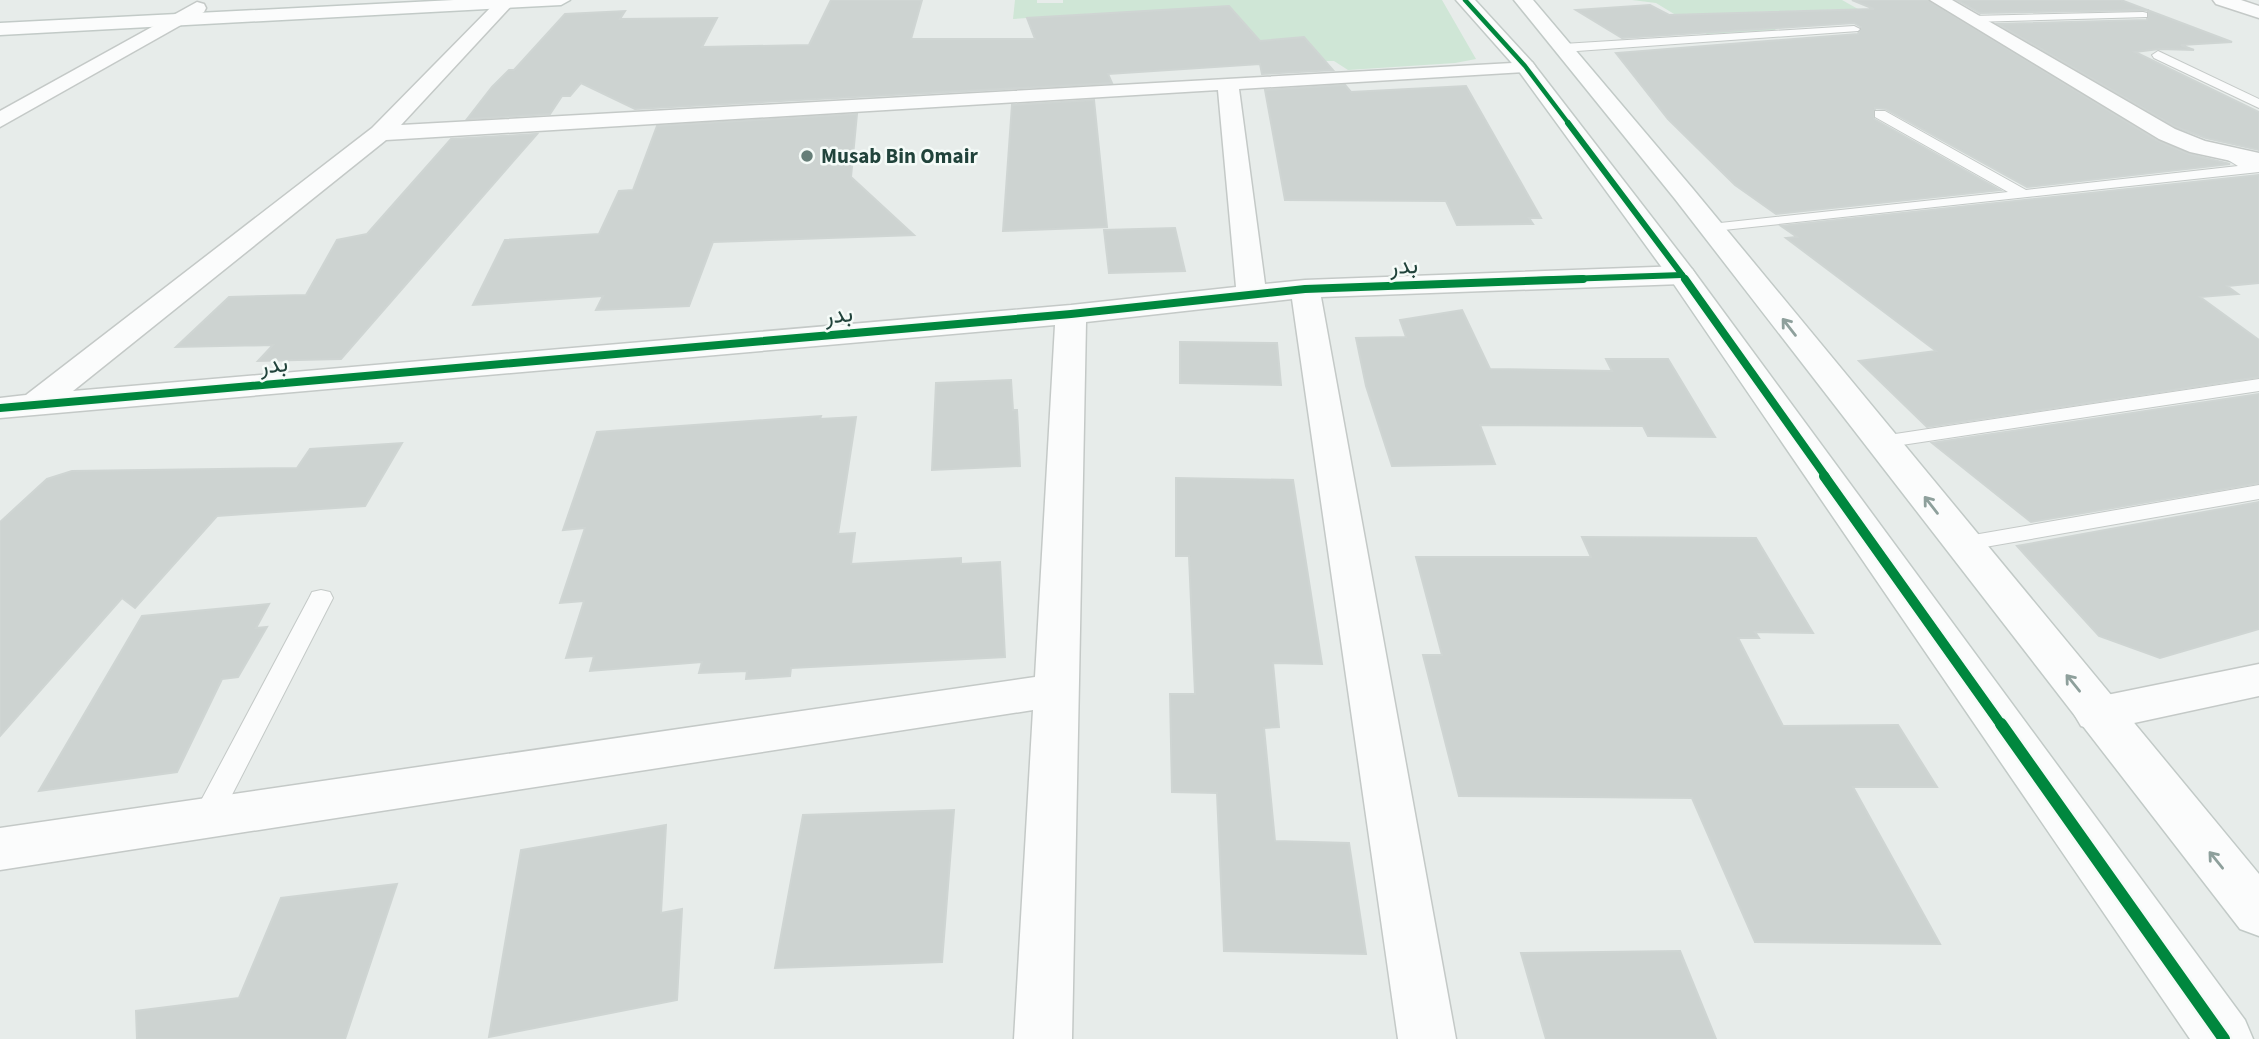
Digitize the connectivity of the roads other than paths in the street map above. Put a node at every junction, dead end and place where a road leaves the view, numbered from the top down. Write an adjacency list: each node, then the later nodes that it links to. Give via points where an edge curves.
1 (349, 0): 9 (street)
2 (561, 0): 7 (street)
3 (1465, 0): 17 (street)
4 (1524, 0): 15 (street)
5 (1939, 0): 12 (street)
6 (2222, 0): 8 (street)
7 (505, 3): 9 (street); 23 (street)
8 (2259, 12)
9 (173, 15): 11 (street); 13 (street); 19 (street); 22 (street)
10 (2143, 15): 12 (lane)
11 (0, 18)
12 (1972, 19): 24 (street, via 2167,134)
13 (0, 29)
14 (1854, 29): 15 (lane)
15 (1563, 48): 27 (street)
16 (2158, 55): 20 (lane)
17 (1525, 66): 18 (street); 28 (street)
18 (1228, 84): 23 (street); 30 (street)
19 (0, 104)
20 (2259, 104)
21 (1880, 114): 26 (lane)
22 (0, 120)
23 (380, 132): 33 (street)
24 (2227, 155): 25 (street); 26 (lane, via 2255,169)
25 (2259, 160)
26 (2023, 194): 27 (lane)
27 (1711, 229): 36 (street, one-way to 27)
28 (1682, 275): 29 (street, بدر); 48 (street)
29 (1305, 289): 30 (street, بدر); 47 (street)
30 (1251, 293): 31 (street, بدر)
31 (1071, 314): 33 (street, بدر); 41 (street)
32 (2259, 385): 36 (lane)
33 (35, 405): 34 (street, بدر); 35 (street)
34 (0, 408)
35 (0, 435)
36 (1882, 442): 38 (street, one-way to 36)
37 (2259, 492): 38 (lane)
38 (1962, 544): 42 (street, one-way to 38)
39 (321, 598): 43 (lane)
40 (2259, 680): 42 (street)
41 (1058, 690): 43 (street); 46 (street)
42 (2097, 714): 45 (street, one-way to 42)
43 (205, 818): 44 (street)
44 (0, 849)
45 (2259, 913)
46 (1043, 1039)
47 (1427, 1039)
48 (2224, 1039)

